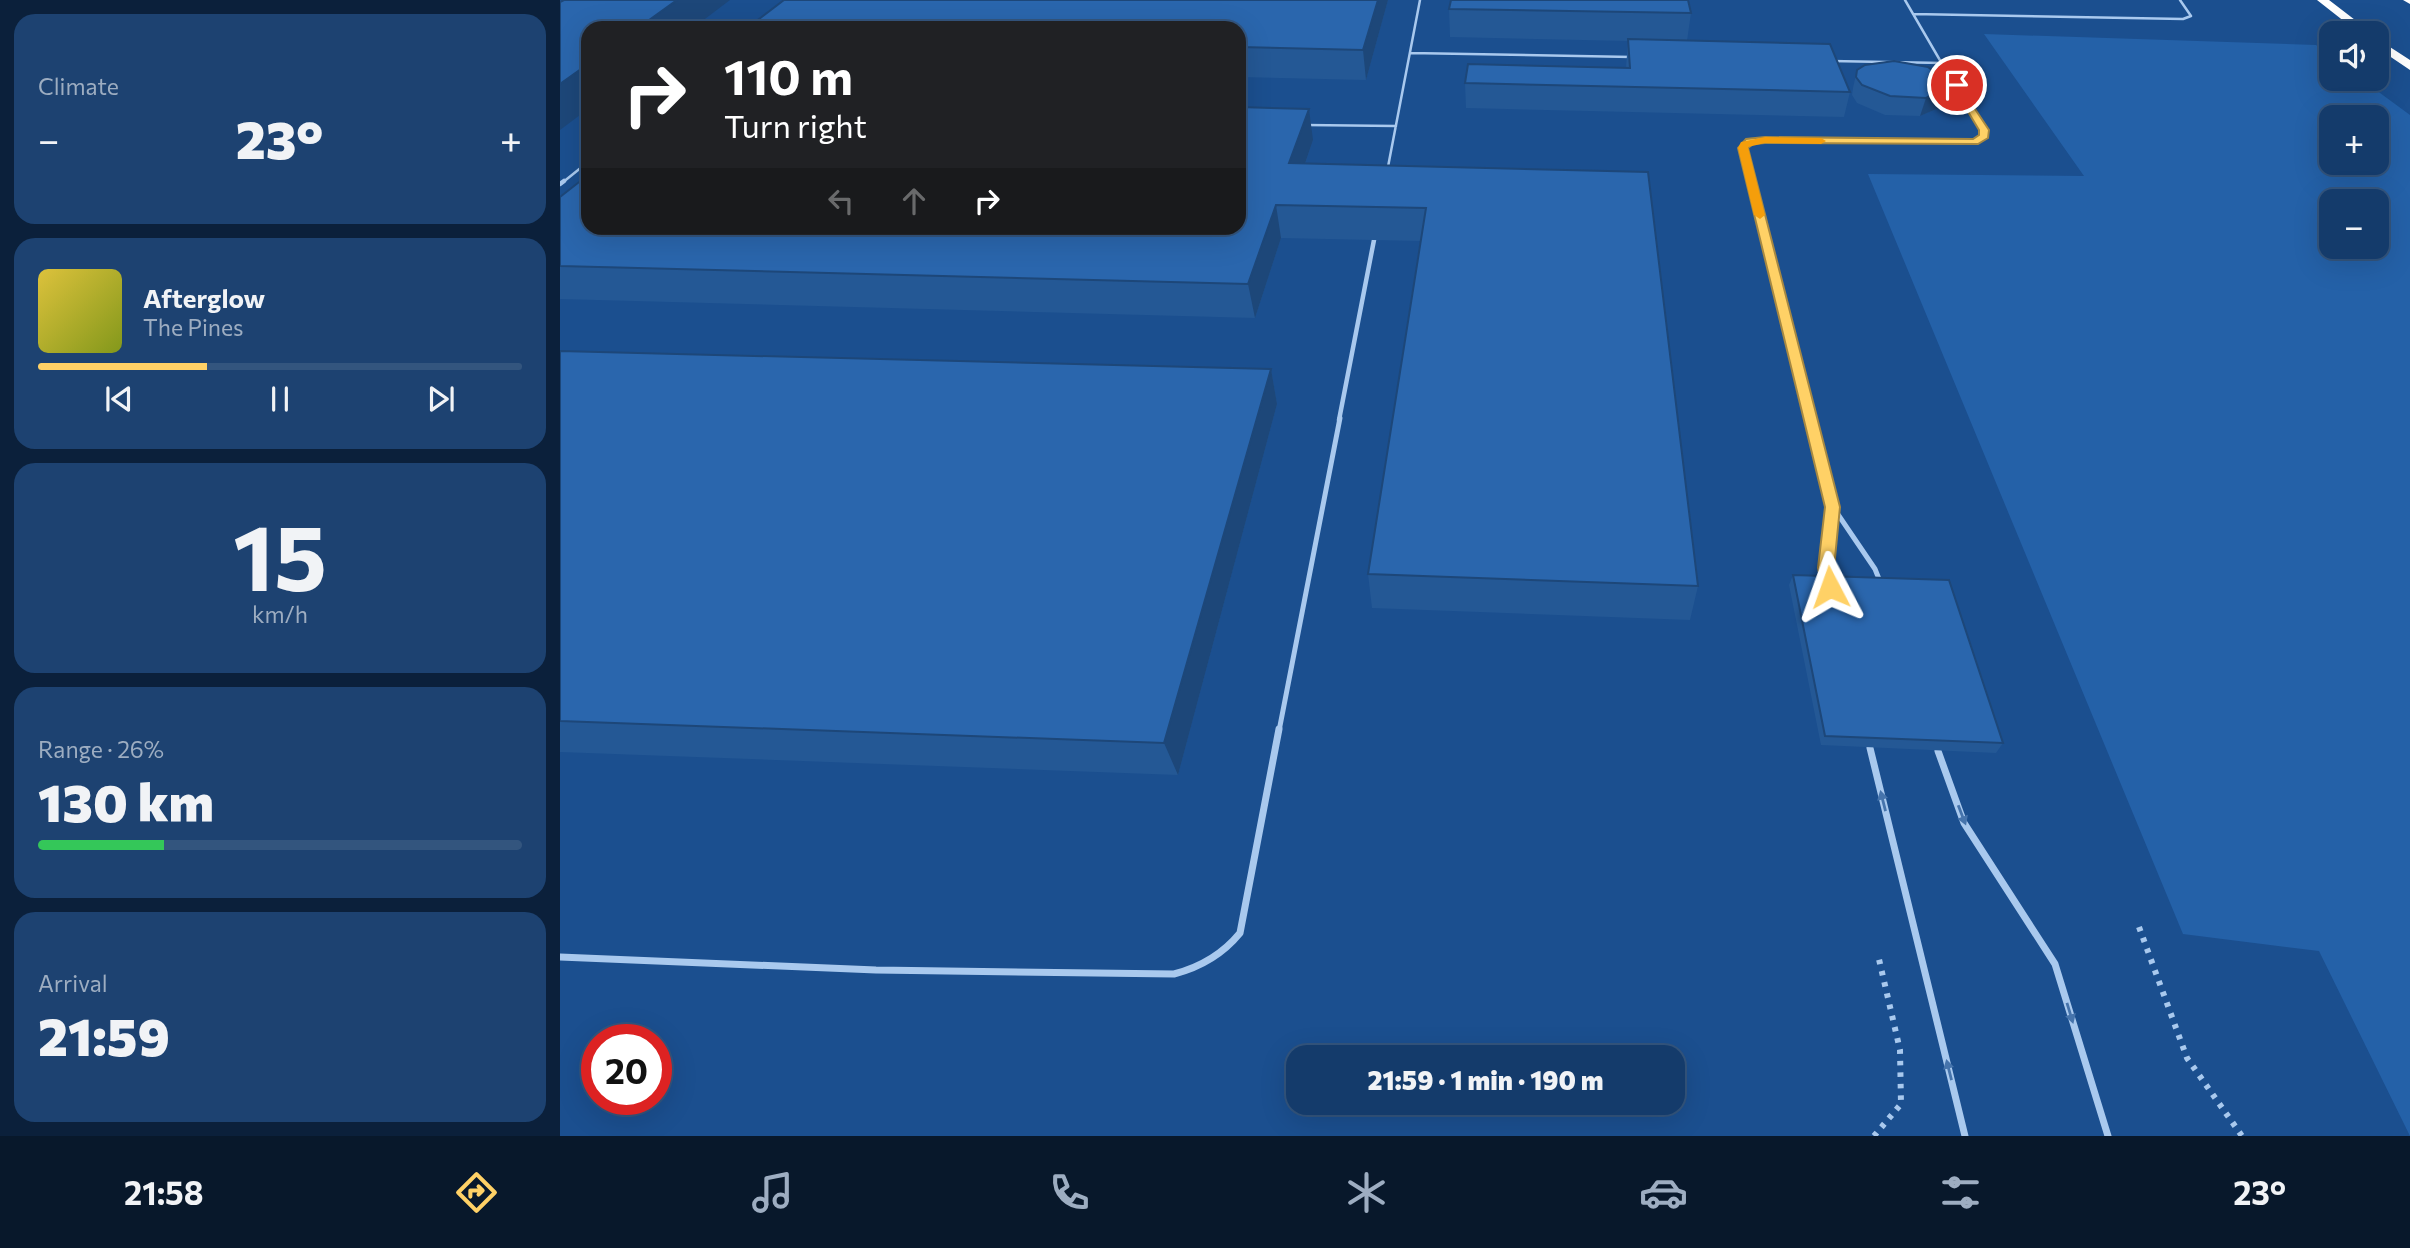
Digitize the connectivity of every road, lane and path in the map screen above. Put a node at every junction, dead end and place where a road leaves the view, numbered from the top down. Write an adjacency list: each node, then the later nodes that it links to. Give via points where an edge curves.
1 (1420, 0): 8 (lane)
2 (1905, 0): 5 (lane)
3 (2180, 0): 5 (lane, via 2191,12 2183,19)
4 (2322, 0): 6 (highway)
5 (1913, 14): 11 (lane)
6 (2350, 21)
7 (2389, 51): 12 (highway)
8 (1410, 53): 9 (lane); 14 (lane)
9 (1642, 57)
10 (1820, 61): 11 (lane)
11 (1943, 63): 19 (lane, via 1984,130 1984,136 1975,142 1765,140 1750,141 1743,148)
12 (2410, 66)
13 (1304, 125): 14 (lane)
14 (1396, 126): 16 (lane)
15 (581, 168): 17 (lane)
16 (1386, 174)
17 (560, 184)
18 (1374, 240): 26 (lane, via 1240,933 1228,950 1200,967 1174,974 876,970)
19 (1833, 507): 20 (lane, via 1826,568); 21 (lane, via 1875,569)
20 (1830, 587)
21 (1882, 589)
22 (1870, 747): 28 (lane, one-way to 22)
23 (1938, 751): 29 (lane, one-way to 29, via 1964,823 2055,964)
24 (2139, 927): 30 (path, via 2188,1058)
25 (1878, 956): 27 (path, via 1900,1050 1900,1104)
26 (560, 957)
27 (1874, 1136)
28 (1965, 1136)
29 (2108, 1136)
30 (2242, 1136)

